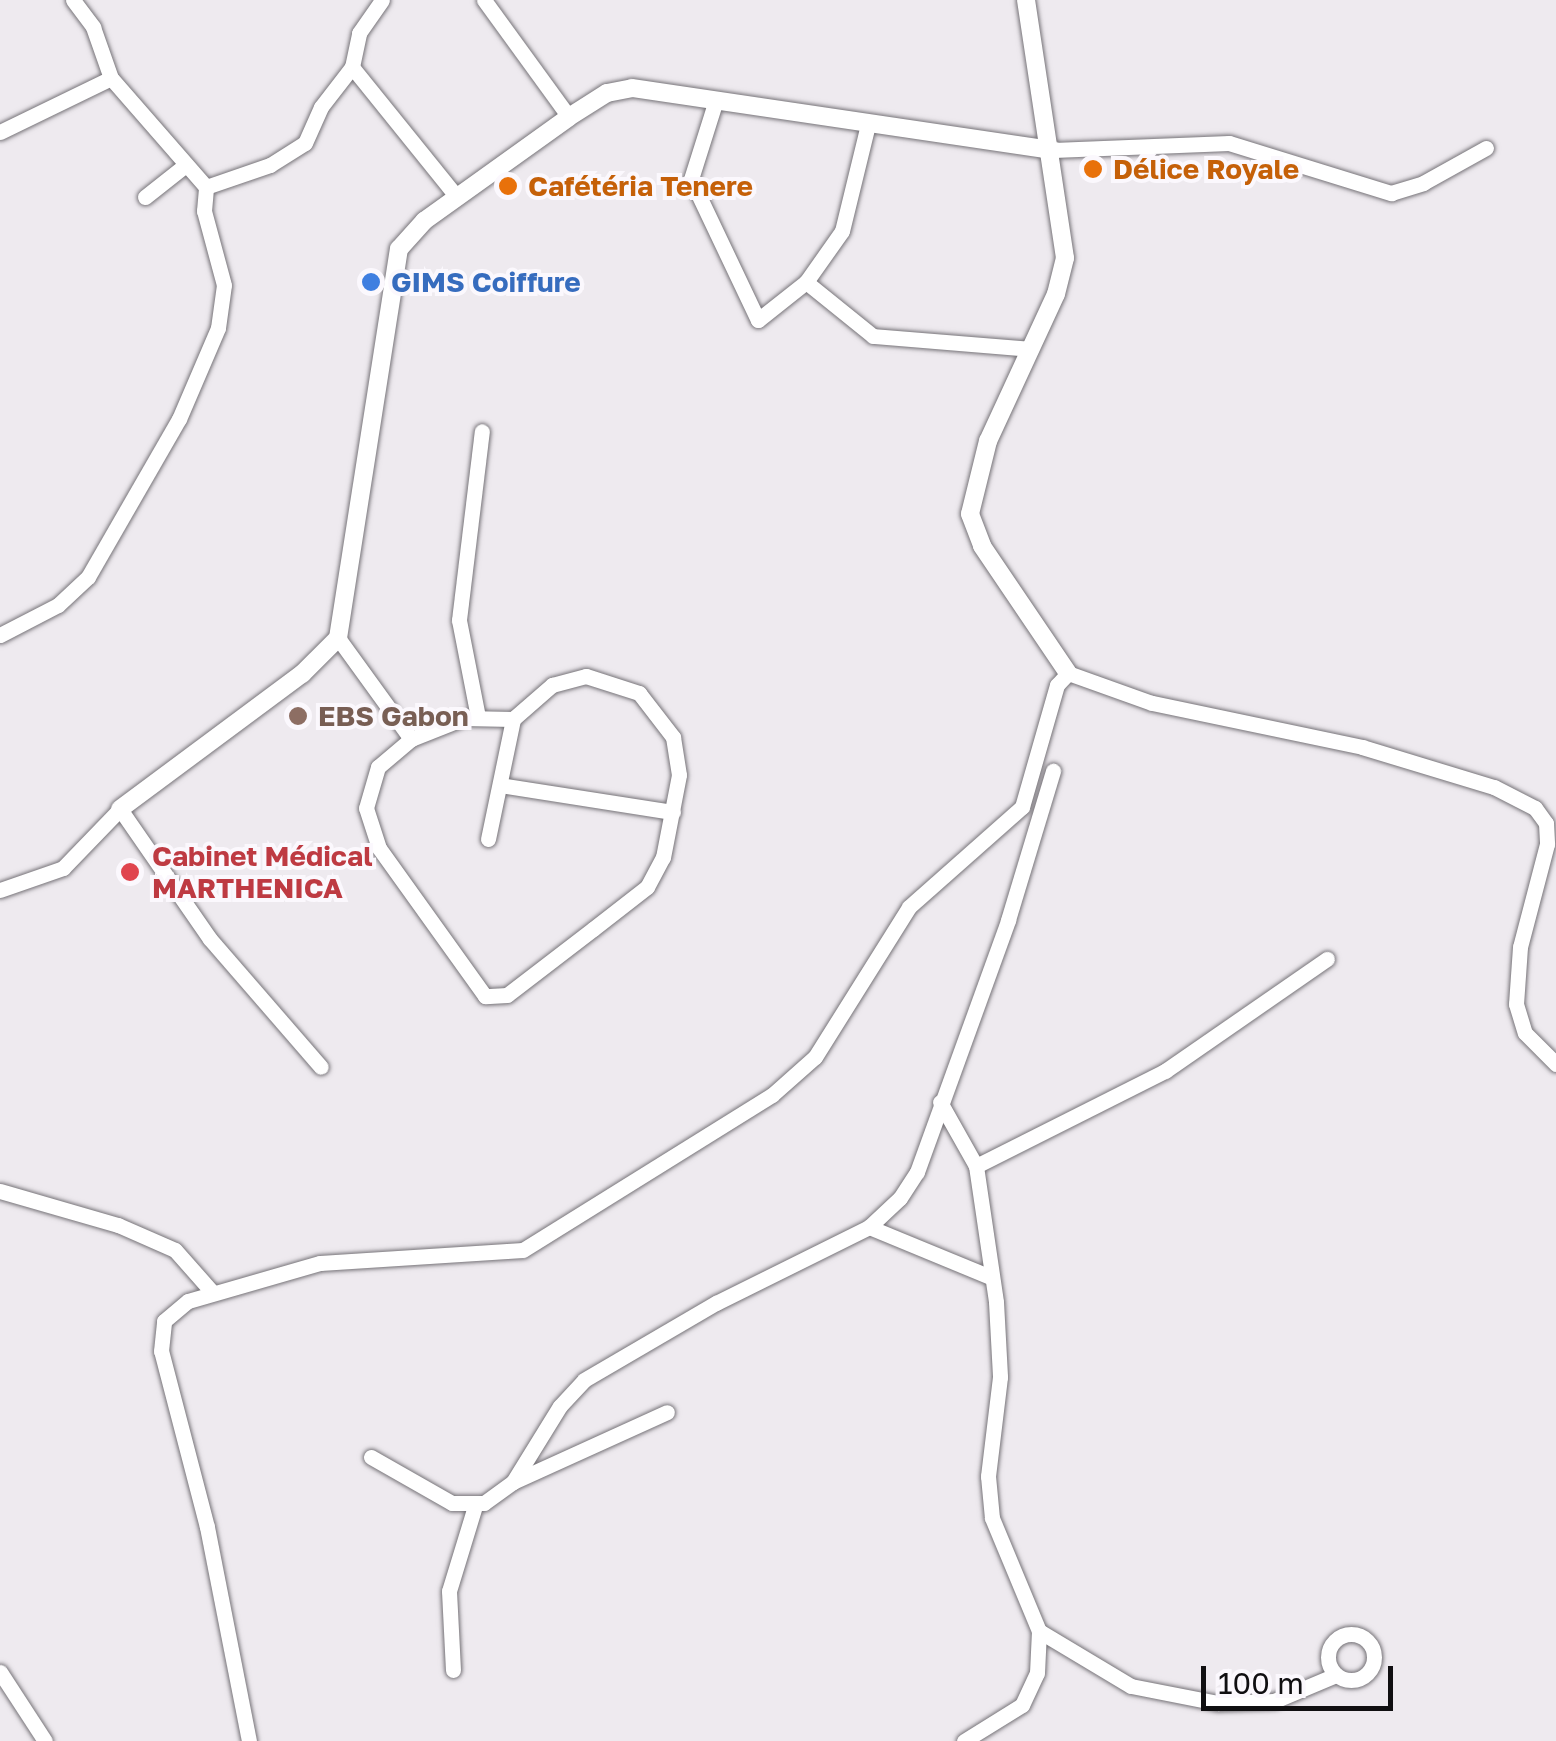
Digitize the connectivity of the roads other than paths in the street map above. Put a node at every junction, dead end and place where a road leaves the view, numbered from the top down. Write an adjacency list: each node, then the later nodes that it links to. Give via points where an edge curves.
1 (73, 0): 6 (street, via 93,27)
2 (382, 0): 5 (street, via 358,34)
3 (484, 0): 8 (street)
4 (1026, 0): 12 (street)
5 (352, 66): 14 (street, via 321,107 306,143 270,165); 16 (street)
6 (111, 78): 10 (street); 13 (street, via 156,123)
7 (715, 102): 8 (street, via 619,89); 9 (street); 17 (street, via 691,180 746,305 764,320)
8 (569, 118): 16 (street)
9 (868, 124): 12 (street); 17 (street, via 842,230)
10 (0, 132)
11 (1486, 148): 12 (street, via 1423,184 1390,193 1229,143)
12 (1054, 150): 18 (street, via 1065,258)
13 (184, 167): 14 (street); 15 (street)
14 (206, 187): 20 (street, via 204,212 224,285 218,328 179,419 81,586 58,606)
15 (145, 197)
16 (457, 198): 21 (street, via 410,234 394,266)
17 (806, 282): 18 (street, via 873,336)
18 (1030, 349): 22 (street, via 982,459 970,514 982,546)
19 (482, 431): 23 (street, via 459,620)
20 (0, 635)
21 (338, 638): 25 (street); 28 (street, via 302,674)
22 (1068, 673): 33 (street, via 1152,704 1362,747 1506,792 1535,808 1546,824 1547,844 1520,948 1516,1004 1525,1033); 40 (street, via 1057,685 1022,807 909,907 816,1057 772,1094 522,1250 320,1263)
23 (478, 717): 24 (street); 25 (street)
24 (513, 719): 27 (street); 29 (street, via 571,678 606,680 639,694 663,718 680,756)
25 (412, 739): 29 (street, via 378,767 367,821 490,998 506,995 646,887 659,873)
26 (1052, 771): 35 (street, via 1008,920)
27 (500, 785): 29 (street); 30 (street)
28 (120, 809): 31 (street, via 63,868); 34 (street, via 202,928)
29 (672, 812)
30 (488, 838)
31 (0, 890)
32 (1326, 959): 36 (street, via 1165,1071)
33 (1556, 1064)
34 (321, 1067)
35 (940, 1102): 36 (street); 38 (street, via 912,1184)
36 (976, 1166): 39 (street)
37 (0, 1191): 40 (street, via 118,1224 175,1250)
38 (869, 1227): 39 (street); 43 (street, via 716,1303 584,1380)
39 (988, 1276): 45 (street, via 1000,1338 988,1476 992,1518)
40 (214, 1293): 50 (street, via 172,1310 161,1351 208,1527)
41 (667, 1412): 43 (street)
42 (371, 1457): 44 (street, via 419,1489)
43 (513, 1482): 44 (street)
44 (475, 1506): 46 (street, via 449,1591)
45 (1039, 1631): 48 (street, via 1131,1686 1218,1703 1274,1702); 51 (street, via 1037,1673 1022,1705)
46 (452, 1670)
47 (0, 1672): 49 (street)
48 (1336, 1675)
49 (45, 1741)
50 (249, 1741)
51 (964, 1741)

